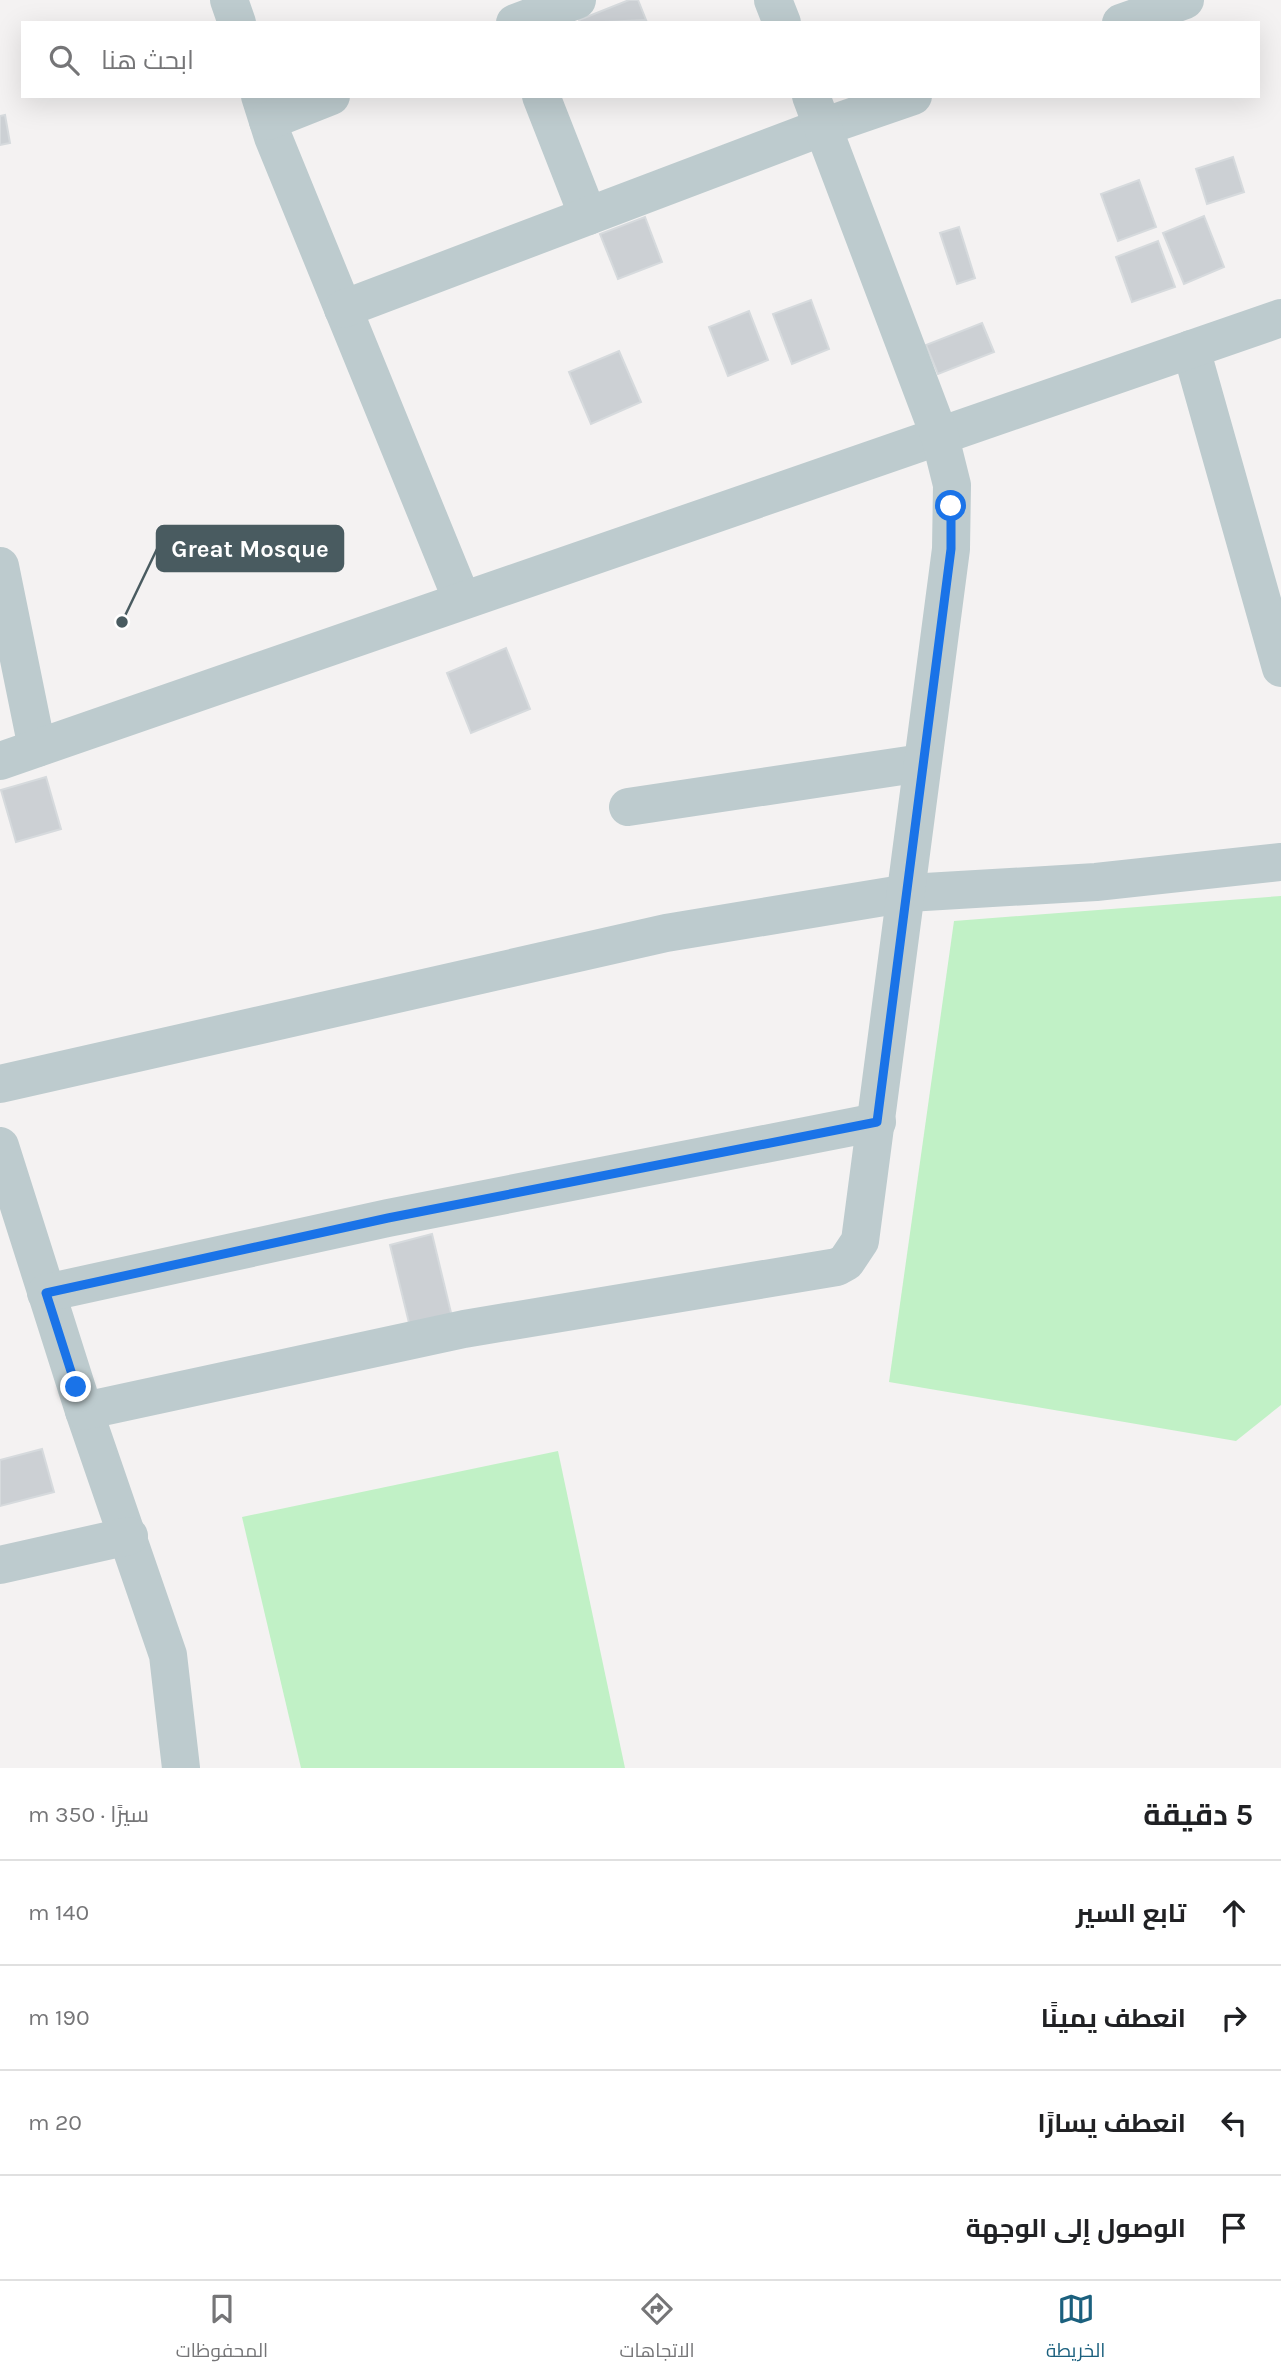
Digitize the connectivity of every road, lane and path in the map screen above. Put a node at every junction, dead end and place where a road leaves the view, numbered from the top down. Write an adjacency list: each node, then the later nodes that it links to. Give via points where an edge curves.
1 (229, 0): 6 (street)
2 (503, 0): 7 (street)
3 (577, 0): 8 (street)
4 (773, 0): 9 (street)
5 (1185, 0): 10 (street)
6 (236, 21)
7 (512, 21)
8 (519, 21)
9 (781, 21)
10 (1127, 21)
11 (321, 98): 14 (street)
12 (542, 98): 16 (street)
13 (902, 98): 15 (street)
14 (264, 109): 17 (street)
15 (817, 112): 16 (street); 20 (street)
16 (588, 216): 17 (street)
17 (343, 309): 22 (street)
18 (1281, 318): 19 (street)
19 (1191, 349): 20 (street); 23 (street)
20 (940, 437): 22 (street); 26 (street, via 951,485 951,549)
21 (0, 566): 24 (street)
22 (462, 600): 24 (street)
23 (1281, 668)
24 (37, 748): 25 (street)
25 (0, 761)
26 (922, 763): 27 (street); 29 (street)
27 (628, 807)
28 (1281, 862): 29 (street, via 1096,882)
29 (908, 893): 30 (street, via 666,933); 31 (street)
30 (0, 1084)
31 (877, 1122): 33 (street, via 388,1218); 34 (street, via 860,1241 837,1267 464,1329)
32 (0, 1146): 33 (street)
33 (46, 1293): 34 (street)
34 (84, 1410): 35 (street)
35 (129, 1536): 36 (street); 37 (street, via 168,1655)
36 (0, 1565)
37 (181, 1768)

